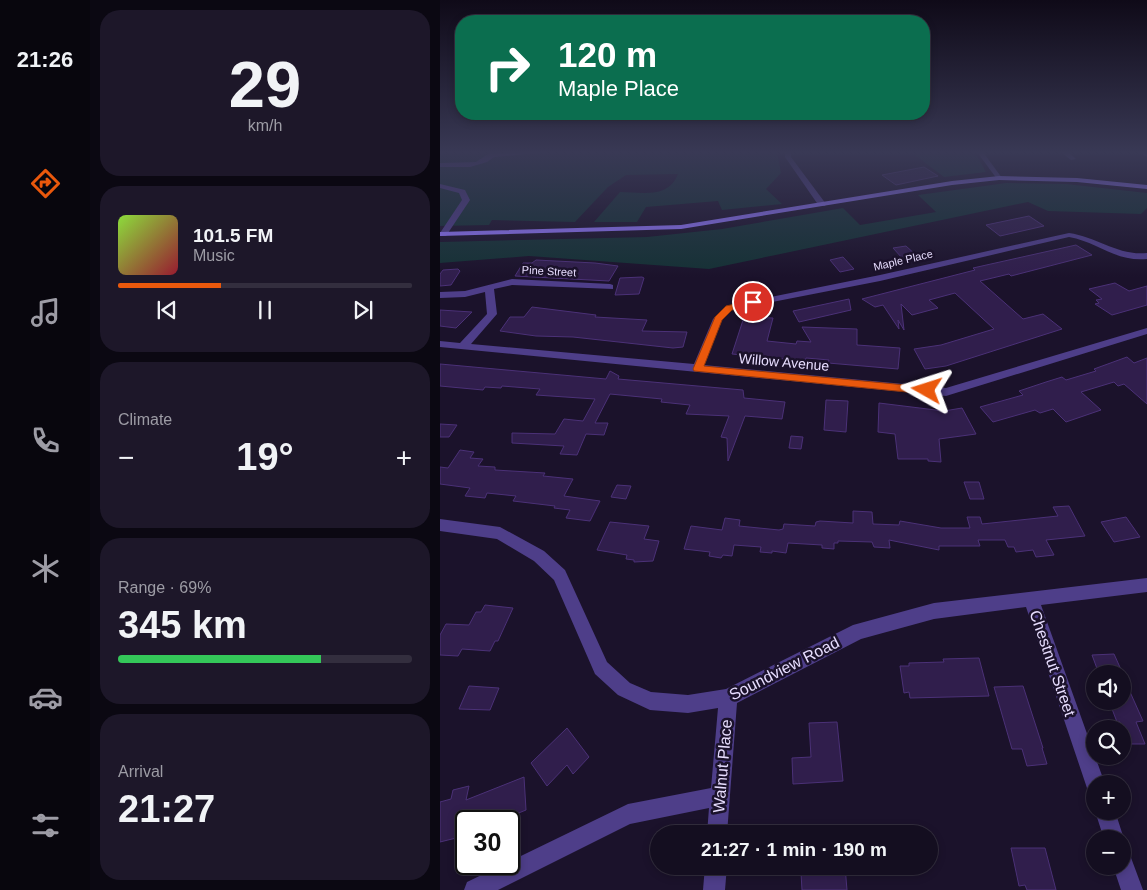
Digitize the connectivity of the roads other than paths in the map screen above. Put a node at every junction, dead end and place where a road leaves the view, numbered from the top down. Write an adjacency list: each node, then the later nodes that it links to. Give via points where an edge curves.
1 (461, 194): 5 (street, via 466,200)
2 (814, 194): 4 (street)
3 (884, 194): 4 (main road)
4 (822, 204): 5 (main road, via 648,229)
5 (442, 234)
6 (1147, 256): 13 (street, Maple Place, via 1125,257 1081,236 1069,235 729,308 718,319)
7 (610, 287): 8 (street, Pine Street, via 512,282)
8 (488, 289): 9 (street, Pine Street); 12 (street, via 492,314)
9 (440, 295)
10 (1147, 331): 13 (street, Willow Avenue, via 946,392)
11 (440, 344): 12 (street, Willow Avenue)
12 (463, 346): 13 (street, Willow Avenue)
13 (698, 369)
14 (440, 525): 17 (street, Soundview Road, via 500,533 539,556 560,575 601,668 624,689 650,701 688,704)
15 (1147, 585): 16 (street, Soundview Road)
16 (1031, 599): 17 (street, Soundview Road, via 934,611 859,631); 18 (street, Chestnut Street)
17 (728, 698): 19 (street, Walnut Place)
18 (1092, 775)
19 (720, 797): 20 (street, Walnut Place); 23 (street, via 628,814)
20 (718, 825)
21 (715, 875): 24 (street)
22 (1126, 875): 25 (street)
23 (475, 890)
24 (714, 890)
25 (1132, 890)

